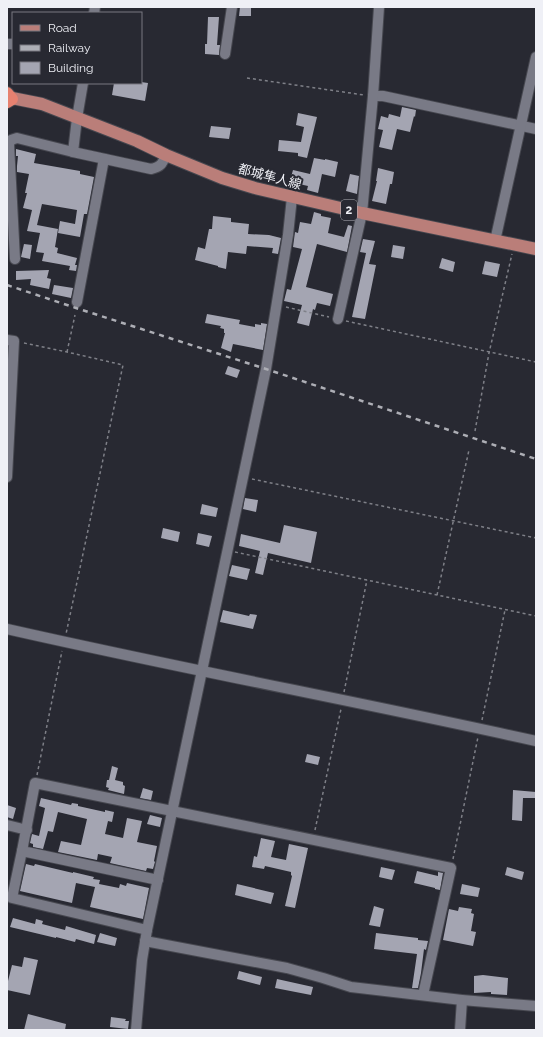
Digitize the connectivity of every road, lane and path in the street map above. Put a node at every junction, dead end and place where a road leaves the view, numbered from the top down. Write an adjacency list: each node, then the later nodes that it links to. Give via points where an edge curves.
1 (232, 7): 3 (street)
2 (379, 7): 7 (street)
3 (225, 54)
4 (536, 57): 10 (street)
5 (247, 78): 7 (path)
6 (83, 84): 9 (street)
7 (373, 96): 10 (street); 16 (street)
8 (8, 98): 9 (main road, 都城隼人線 / 2, via 42,104)
9 (77, 118): 12 (street); 13 (main road, 都城隼人線 / 2)
10 (520, 126): 11 (street); 17 (street)
11 (536, 130)
12 (73, 152): 14 (street); 20 (street, via 17,138 11,140 9,144)
13 (166, 155): 14 (street, via 160,165 151,170); 15 (main road, 都城隼人線 / 2, via 222,178)
14 (104, 159): 21 (street)
15 (292, 197): 16 (main road, 都城隼人線 / 2); 22 (street)
16 (362, 213): 17 (main road, 都城隼人線 / 2); 24 (street)
17 (495, 240): 18 (main road, 都城隼人線 / 2)
18 (515, 245): 19 (main road, 都城隼人線 / 2); 27 (path)
19 (536, 249)
20 (15, 259)
21 (77, 302)
22 (277, 305): 24 (path); 32 (street)
23 (75, 315): 26 (path)
24 (338, 319): 27 (path)
25 (10, 340): 26 (path); 31 (street)
26 (67, 352): 41 (path, via 123,365)
27 (489, 352): 28 (path); 29 (path)
28 (536, 362)
29 (475, 431)
30 (469, 450): 33 (path)
31 (7, 477)
32 (243, 477): 33 (path); 35 (street)
33 (453, 520): 34 (path); 37 (path)
34 (536, 538)
35 (228, 550): 36 (path); 42 (street)
36 (367, 580): 37 (path); 43 (path)
37 (437, 595): 38 (path)
38 (505, 609): 39 (path); 44 (path)
39 (536, 616)
40 (7, 629): 41 (street)
41 (64, 642): 42 (street); 46 (path)
42 (203, 670): 43 (street); 47 (street)
43 (343, 700): 44 (street); 50 (path)
44 (480, 729): 45 (street); 52 (path)
45 (536, 741)
46 (35, 783): 47 (street); 49 (street)
47 (172, 811): 50 (street); 53 (street)
48 (7, 825): 49 (street)
49 (27, 830): 51 (street)
50 (313, 840): 52 (street)
51 (22, 851): 53 (street); 54 (street, via 12,898)
52 (451, 868): 56 (street)
53 (158, 880): 54 (street)
54 (147, 930): 55 (street)
55 (146, 941): 56 (street, via 287,968 352,987); 59 (street)
56 (423, 995): 57 (street)
57 (462, 1000): 58 (street); 60 (street)
58 (536, 1006)
59 (136, 1030)
60 (460, 1030)

